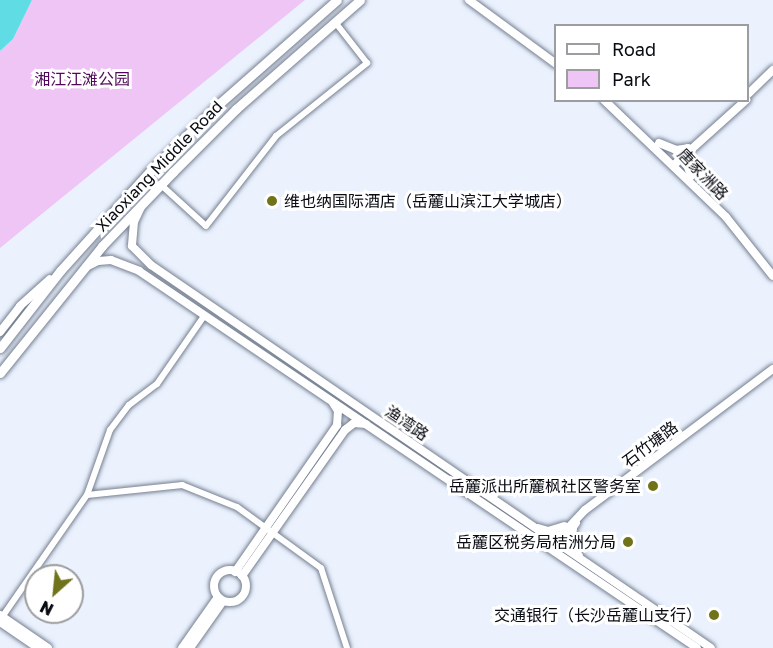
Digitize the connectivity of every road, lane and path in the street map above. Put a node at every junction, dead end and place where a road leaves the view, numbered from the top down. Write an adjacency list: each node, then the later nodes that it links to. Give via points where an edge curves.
1 (337, 0): 23 (main road, Xiaoxiang Middle Road, via 219,104)
2 (360, 0): 5 (main road, Xiaoxiang Middle Road)
3 (468, 0): 7 (street)
4 (475, 0): 6 (street)
5 (335, 22): 20 (main road, Xiaoxiang Middle Road, via 227,117); 20 (street, via 368,63 276,136 206,226)
6 (554, 58)
7 (554, 63)
8 (773, 70): 10 (street)
9 (773, 76): 11 (street)
10 (749, 92)
11 (749, 98)
12 (606, 102): 18 (street, 唐家洲路)
13 (612, 102): 16 (street, 唐家洲路)
14 (738, 102): 17 (street)
15 (745, 102): 17 (street)
16 (659, 143): 17 (street, via 676,150); 18 (street, 唐家洲路)
17 (689, 149): 18 (street); 19 (street, via 686,162)
18 (675, 162): 19 (street, 唐家洲路); 25 (street, 唐家洲路)
19 (691, 176): 22 (street, 唐家洲路)
20 (160, 184): 21 (main road, Xiaoxiang Middle Road)
21 (146, 199): 24 (main road, Xiaoxiang Middle Road); 35 (main road, 渔湾路, via 132,232 132,246 139,256)
22 (773, 269)
23 (60, 270): 27 (main road, via 20,306); 28 (main road, Xiaoxiang Middle Road)
24 (81, 271): 26 (main road, 渔湾路, via 98,261 121,262); 30 (main road, Xiaoxiang Middle Road)
25 (773, 276)
26 (204, 316): 31 (main road, 渔湾路); 33 (street, via 157,384 129,405 110,430)
27 (0, 332)
28 (0, 348)
29 (773, 371): 34 (street, 石竹塘路)
30 (0, 373)
31 (330, 400): 32 (main road, 渔湾路); 36 (street, via 338,411 337,425)
32 (369, 425): 36 (street, via 354,423 345,430); 37 (main road, 渔湾路)
33 (87, 495): 36 (street, via 182,485 237,507); 41 (street)
34 (575, 521): 35 (street, via 548,531); 37 (street, 石竹塘路); 38 (street, via 572,544)
35 (531, 525): 37 (main road, 渔湾路)
36 (269, 530): 39 (street); 47 (street, via 321,568)
37 (555, 546): 38 (main road, 渔湾路); 42 (main road, 渔湾路)
38 (585, 562): 42 (main road, 渔湾路)
39 (239, 574): 40 (street, via 223,572 215,579); 40 (street, via 246,586 242,596 234,602)
40 (221, 599): 45 (street); 46 (street)
41 (1, 618): 43 (street); 44 (street)
42 (701, 646)
43 (38, 648)
44 (48, 648)
45 (182, 648)
46 (190, 648)
47 (347, 648)

